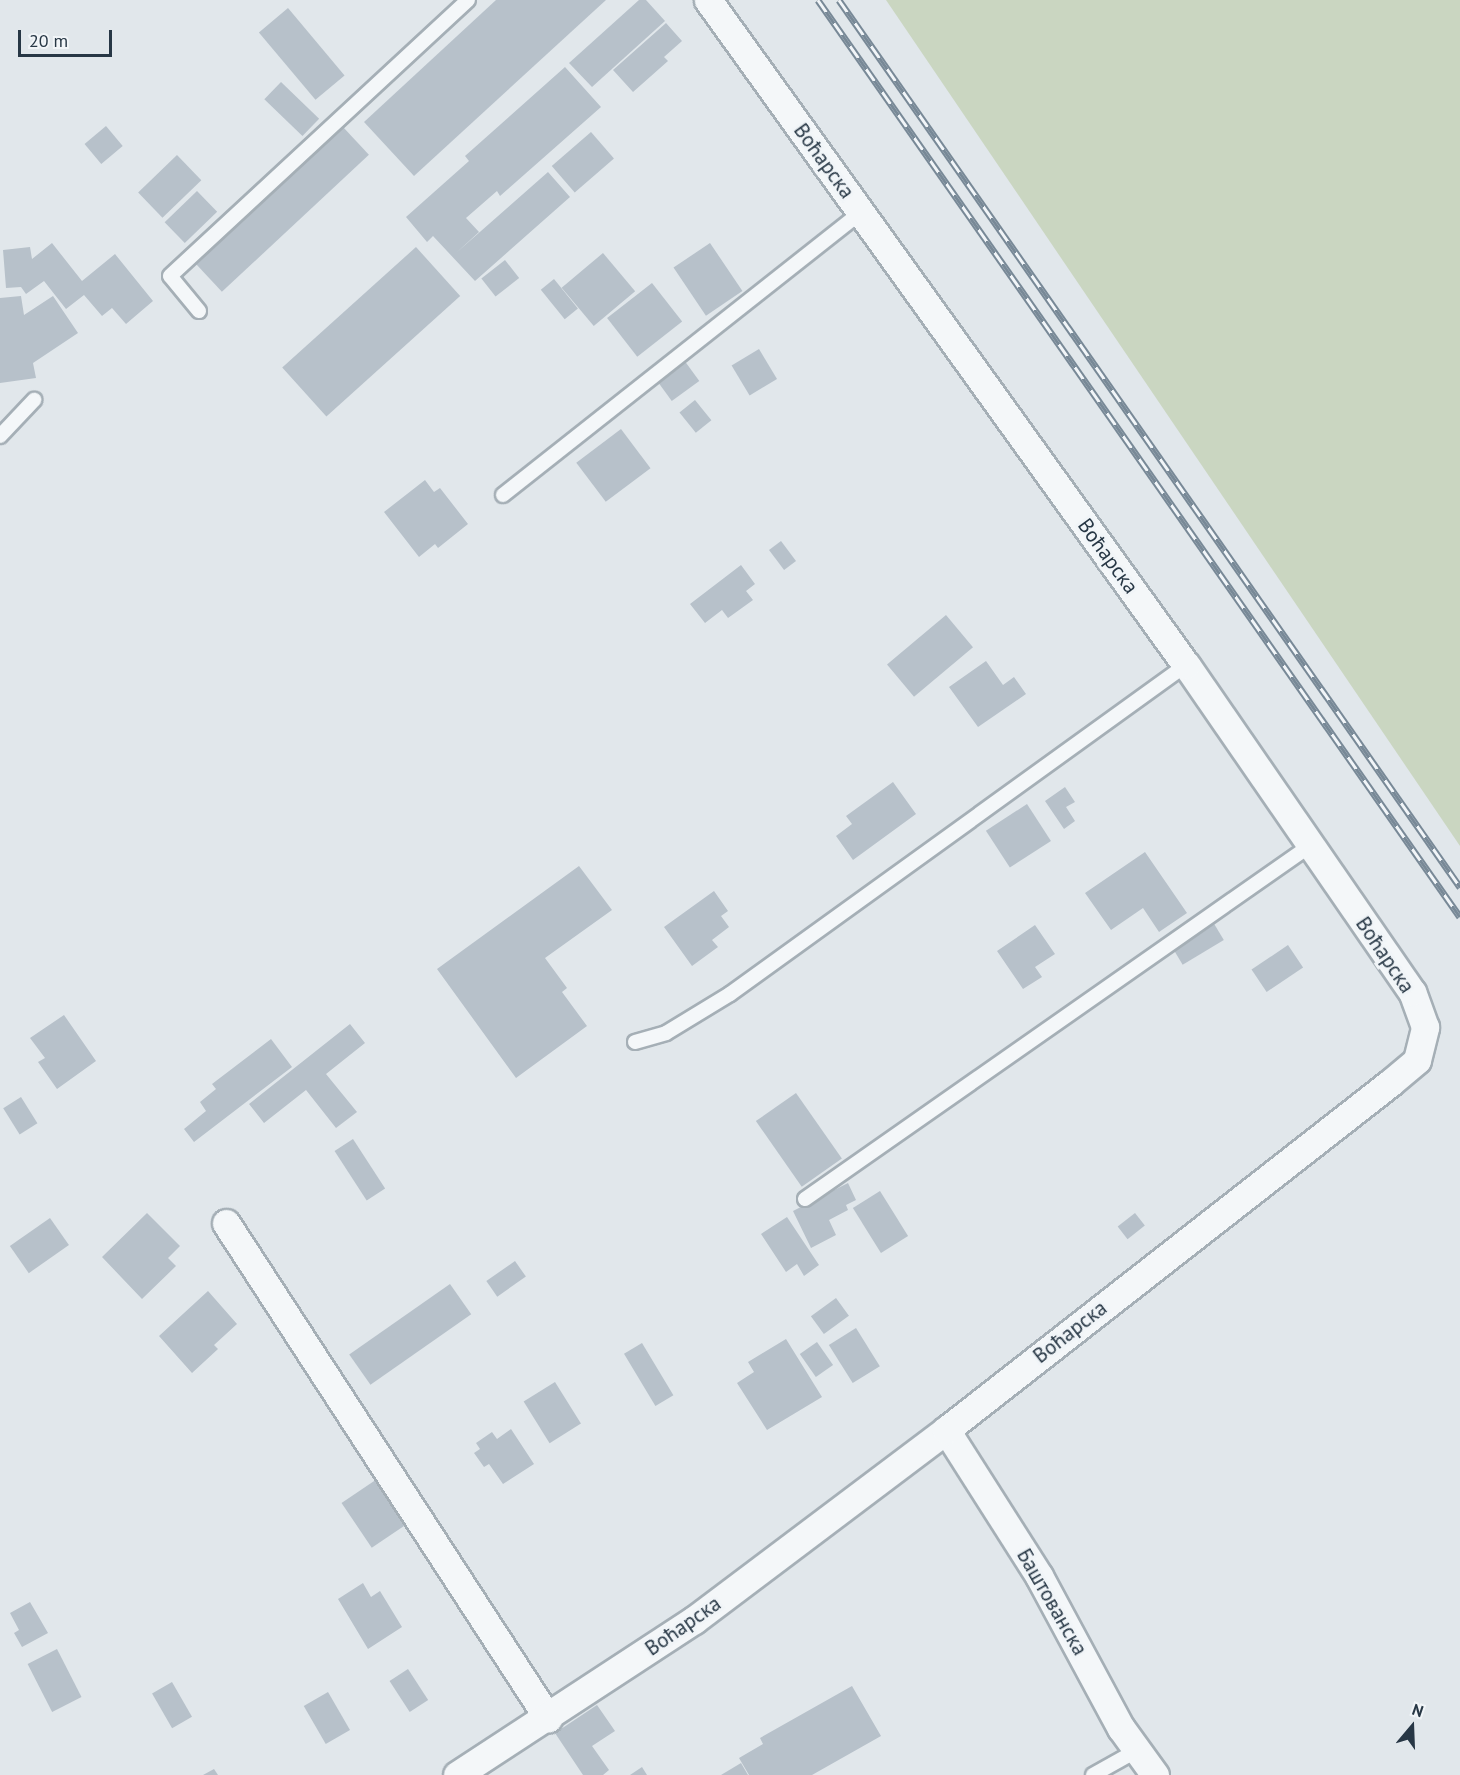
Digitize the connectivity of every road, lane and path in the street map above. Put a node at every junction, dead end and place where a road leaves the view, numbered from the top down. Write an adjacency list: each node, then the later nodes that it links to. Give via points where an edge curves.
1 (468, 0): 4 (lane, via 170,276)
2 (708, 0): 3 (street, Воћарска)
3 (861, 213): 7 (lane); 8 (street, Воћарска)
4 (199, 311)
5 (34, 400): 6 (lane)
6 (0, 436)
7 (503, 495)
8 (1186, 665): 9 (street, Воћарска); 10 (lane, via 730,994 666,1033)
9 (1311, 845): 11 (lane); 13 (street, Воћарска, via 1412,992 1425,1026 1417,1060)
10 (635, 1042)
11 (805, 1199)
12 (226, 1223): 14 (street)
13 (946, 1430): 14 (street, Воћарска, via 694,1620); 15 (street, Баштованска, via 1039,1576)
14 (548, 1718): 16 (street, Воћарска)
15 (1136, 1751): 17 (lane); 18 (street, Баштованска)
16 (457, 1775)
17 (1093, 1775)
18 (1155, 1775)

